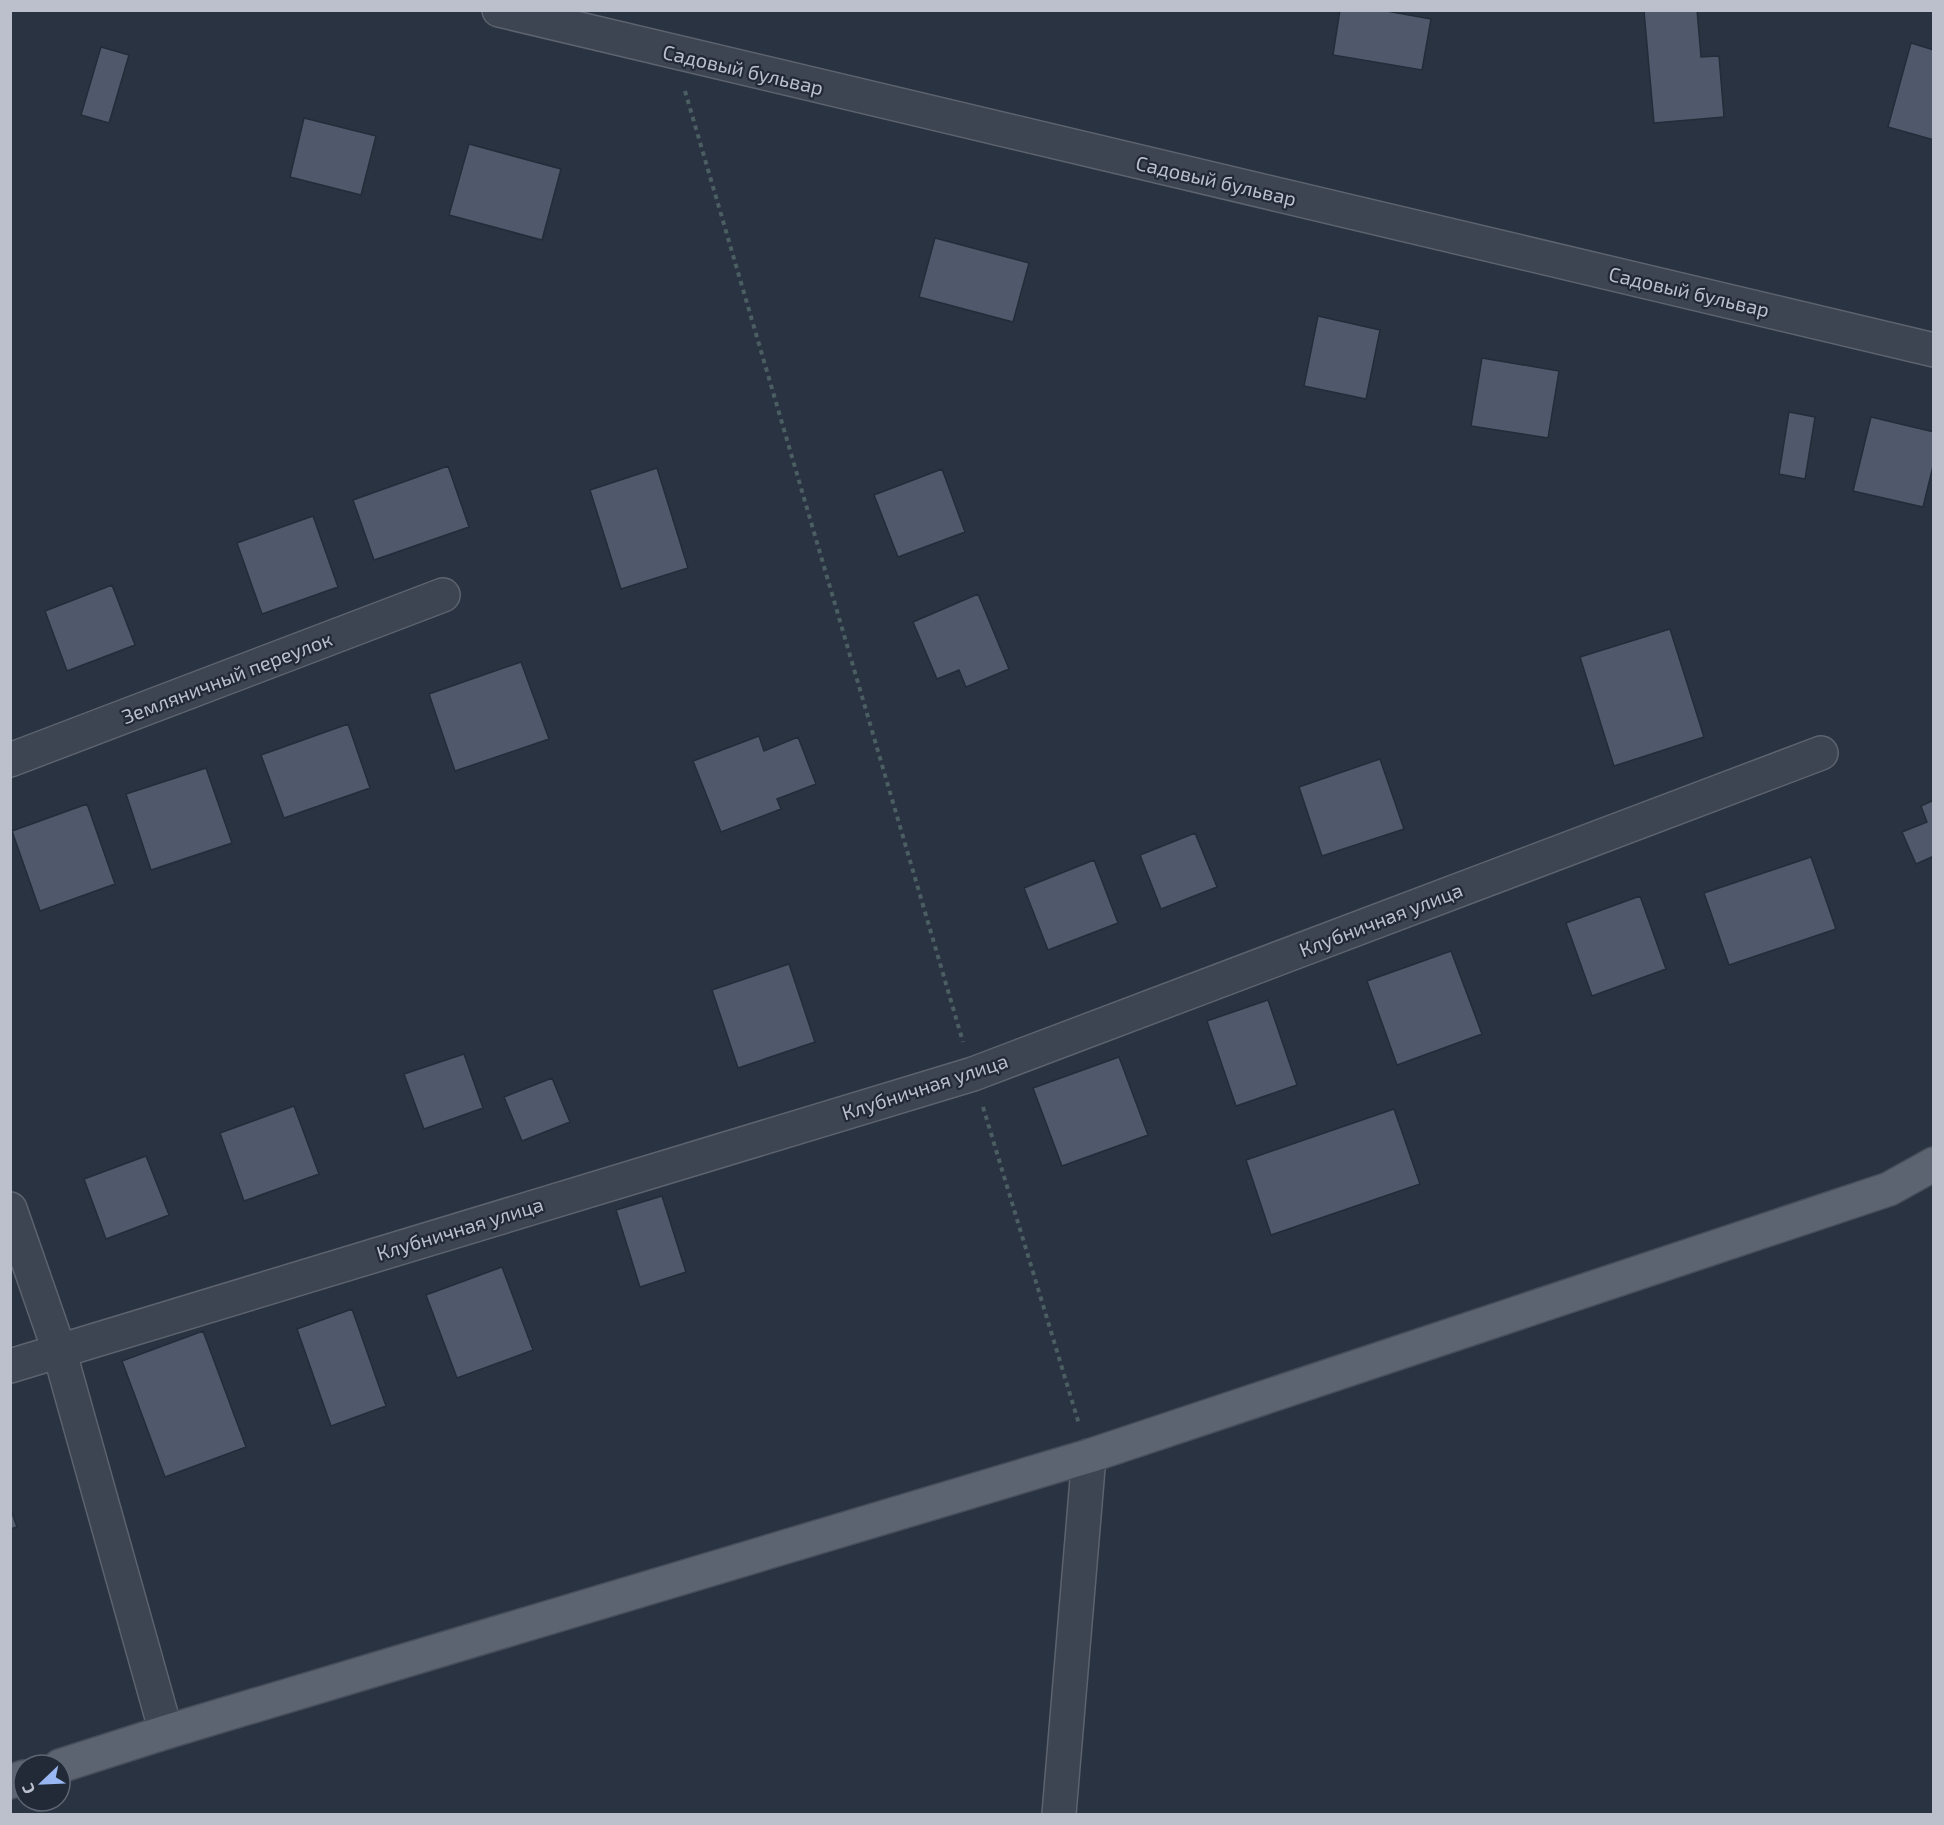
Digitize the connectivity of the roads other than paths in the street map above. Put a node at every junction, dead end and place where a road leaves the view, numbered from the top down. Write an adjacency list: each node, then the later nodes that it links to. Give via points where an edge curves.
1 (499, 10): 2 (street, Садовый бульвар)
2 (1934, 350)
3 (443, 596): 5 (street, Земляничный переулок)
4 (1821, 753): 8 (street, Клубничная улица, via 973,1074)
5 (10, 760)
6 (1934, 1164): 10 (main road, via 1889,1189)
7 (10, 1209): 8 (street)
8 (59, 1350): 9 (street, Клубничная улица); 11 (street)
9 (10, 1366)
10 (1089, 1456): 11 (main road); 13 (street)
11 (166, 1732): 12 (main road)
12 (72, 1762)
13 (1059, 1815)

